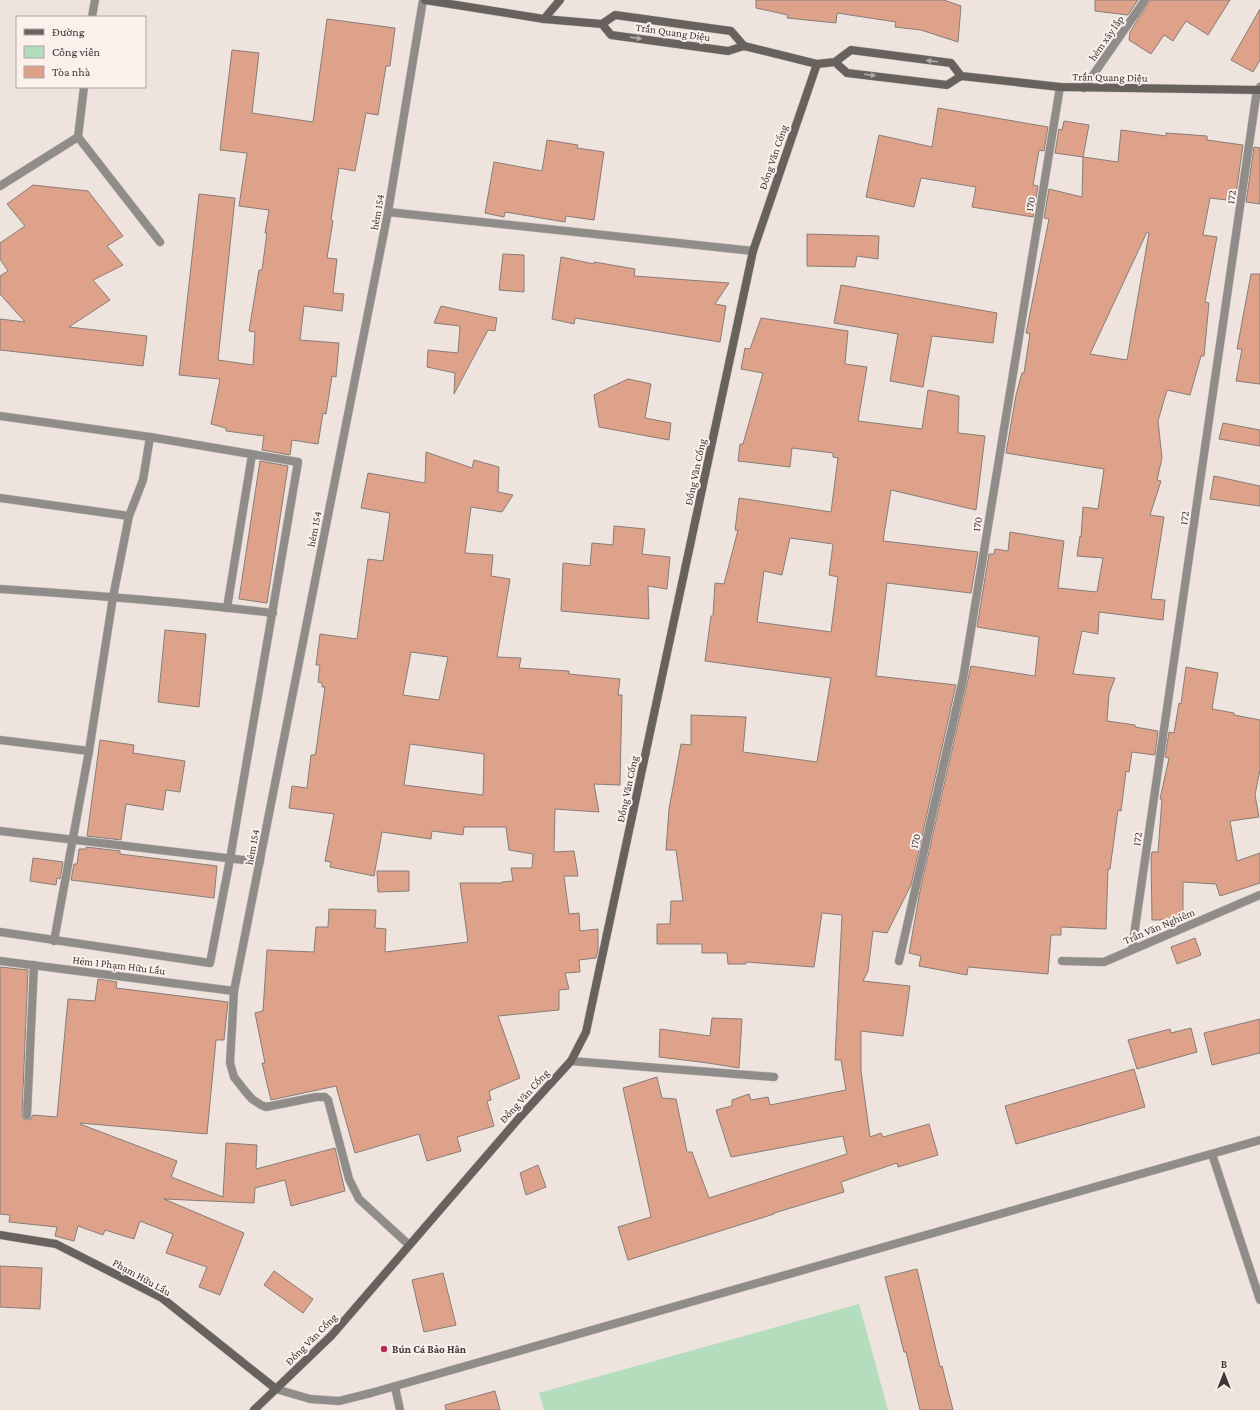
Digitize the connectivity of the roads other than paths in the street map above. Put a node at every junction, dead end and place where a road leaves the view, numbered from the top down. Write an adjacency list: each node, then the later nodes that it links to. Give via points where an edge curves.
1 (94, 0): 5 (street)
2 (424, 0): 6 (street); 18 (street, hẻm 154)
3 (560, 0): 6 (street)
4 (1145, 0): 14 (street, hẻm xây lắp)
5 (92, 16)
6 (544, 19): 7 (street)
7 (602, 24): 8 (street, Trần Quang Diệu, one-way to 8, via 611,35 728,51); 8 (street, Trần Quang Diệu, via 615,15 731,31)
8 (744, 46): 10 (street, Trần Quang Diệu)
9 (835, 62): 10 (street, Trần Quang Diệu); 11 (street, Trần Quang Diệu, one-way to 11, via 847,73 947,84); 11 (street, one-way to 9, via 951,63 851,50)
10 (817, 64): 20 (street, Đồng Văn Cống)
11 (961, 76): 12 (street, Trần Quang Diệu)
12 (1060, 87): 14 (street, Trần Quang Diệu); 41 (street, 170, via 963,679)
13 (84, 88): 16 (street)
14 (1084, 88): 15 (street, Trần Quang Diệu)
15 (1259, 89): 39 (street, 172)
16 (78, 137): 17 (street); 19 (street)
17 (0, 186)
18 (388, 212): 20 (street); 35 (street, hẻm 154)
19 (160, 242)
20 (753, 251): 45 (street, Đồng Văn Cống, via 586,1032)
21 (0, 416): 22 (street)
22 (150, 437): 23 (street); 25 (street, via 142,480)
23 (252, 455): 28 (street); 29 (street, via 298,462)
24 (0, 498): 25 (street)
25 (129, 516): 27 (street)
26 (0, 589): 27 (street)
27 (113, 597): 28 (street); 31 (street)
28 (227, 608): 29 (street)
29 (273, 614): 34 (street)
30 (0, 740): 31 (street)
31 (89, 751): 33 (street)
32 (0, 832): 33 (street)
33 (72, 839): 34 (street); 38 (street)
34 (230, 859): 35 (street); 38 (street, via 210,963)
35 (260, 862): 44 (street, hẻm 154)
36 (1260, 895): 39 (street, Trần Văn Nghiêm)
37 (0, 932): 38 (street)
38 (54, 941)
39 (1132, 949): 42 (street, Trần Văn Nghiêm, via 1104,962)
40 (0, 961): 43 (street, Hẻm 1 Phạm Hữu Lầu)
41 (899, 961)
42 (1062, 961)
43 (34, 965): 44 (street, Hẻm 1 Phạm Hữu Lầu); 47 (street)
44 (234, 991): 51 (street, hẻm 154, via 230,1063 234,1077 261,1105 271,1107 325,1097 328,1100 349,1179 359,1199)
45 (571, 1061): 46 (street); 51 (street, Đồng Văn Cống)
46 (774, 1077)
47 (27, 1115)
48 (1260, 1140): 49 (street)
49 (1212, 1154): 52 (street); 53 (street)
50 (0, 1235): 54 (street, Phạm Hữu Lầu, via 56,1244 162,1298)
51 (410, 1245): 54 (street, Đồng Văn Cống, via 332,1335)
52 (1260, 1300)
53 (395, 1387): 54 (street, via 339,1401 310,1400); 56 (street)
54 (276, 1389): 55 (street, Đồng Văn Cống)
55 (254, 1410)
56 (400, 1410)

